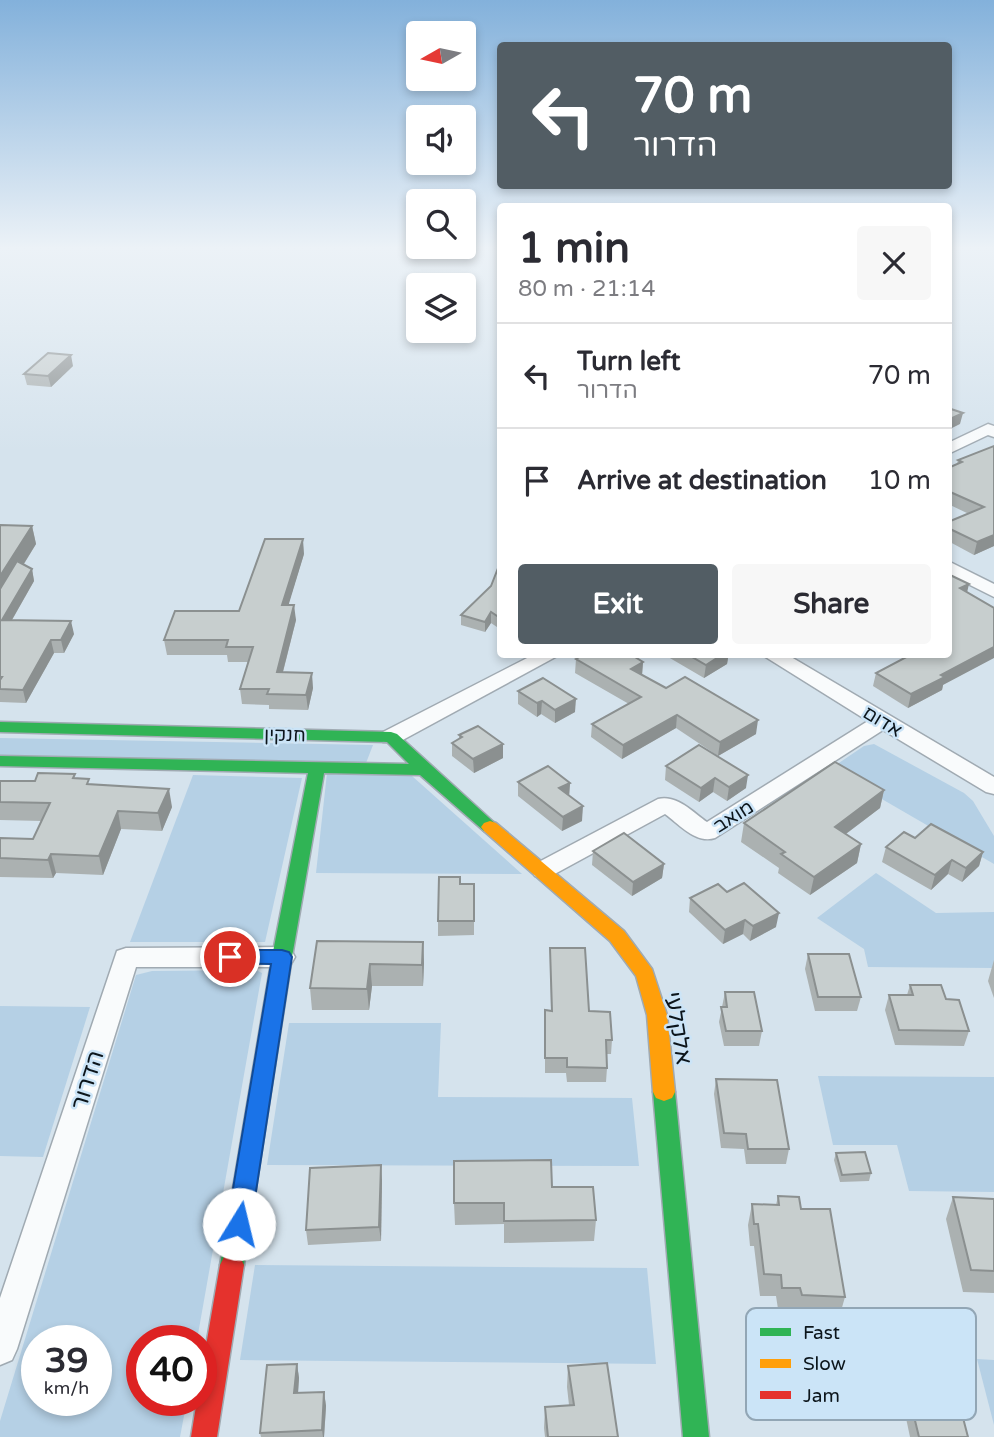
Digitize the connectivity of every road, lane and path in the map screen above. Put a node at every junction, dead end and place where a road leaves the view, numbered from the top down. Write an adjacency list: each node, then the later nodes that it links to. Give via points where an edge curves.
1 (991, 430): 2 (street)
2 (952, 447)
3 (952, 568): 4 (street)
4 (994, 591)
5 (543, 658): 9 (street, חנקין)
6 (778, 658): 7 (street, אדום)
7 (883, 721): 13 (street, אדום); 14 (street, מואב, via 708,833 666,804)
8 (0, 727): 9 (street, חנקין)
9 (391, 737): 12 (street, אלקלעי)
10 (0, 761): 11 (street, חנקין)
11 (317, 768): 12 (street, חנקין); 15 (street)
12 (424, 770): 14 (street, אלקלעי)
13 (994, 787)
14 (543, 870): 18 (street, אלקלעי, via 617,936 639,965 652,994 659,1027)
15 (282, 957): 16 (street, הדרור, via 126,958); 17 (street)
16 (0, 1349)
17 (204, 1437)
18 (696, 1437)

